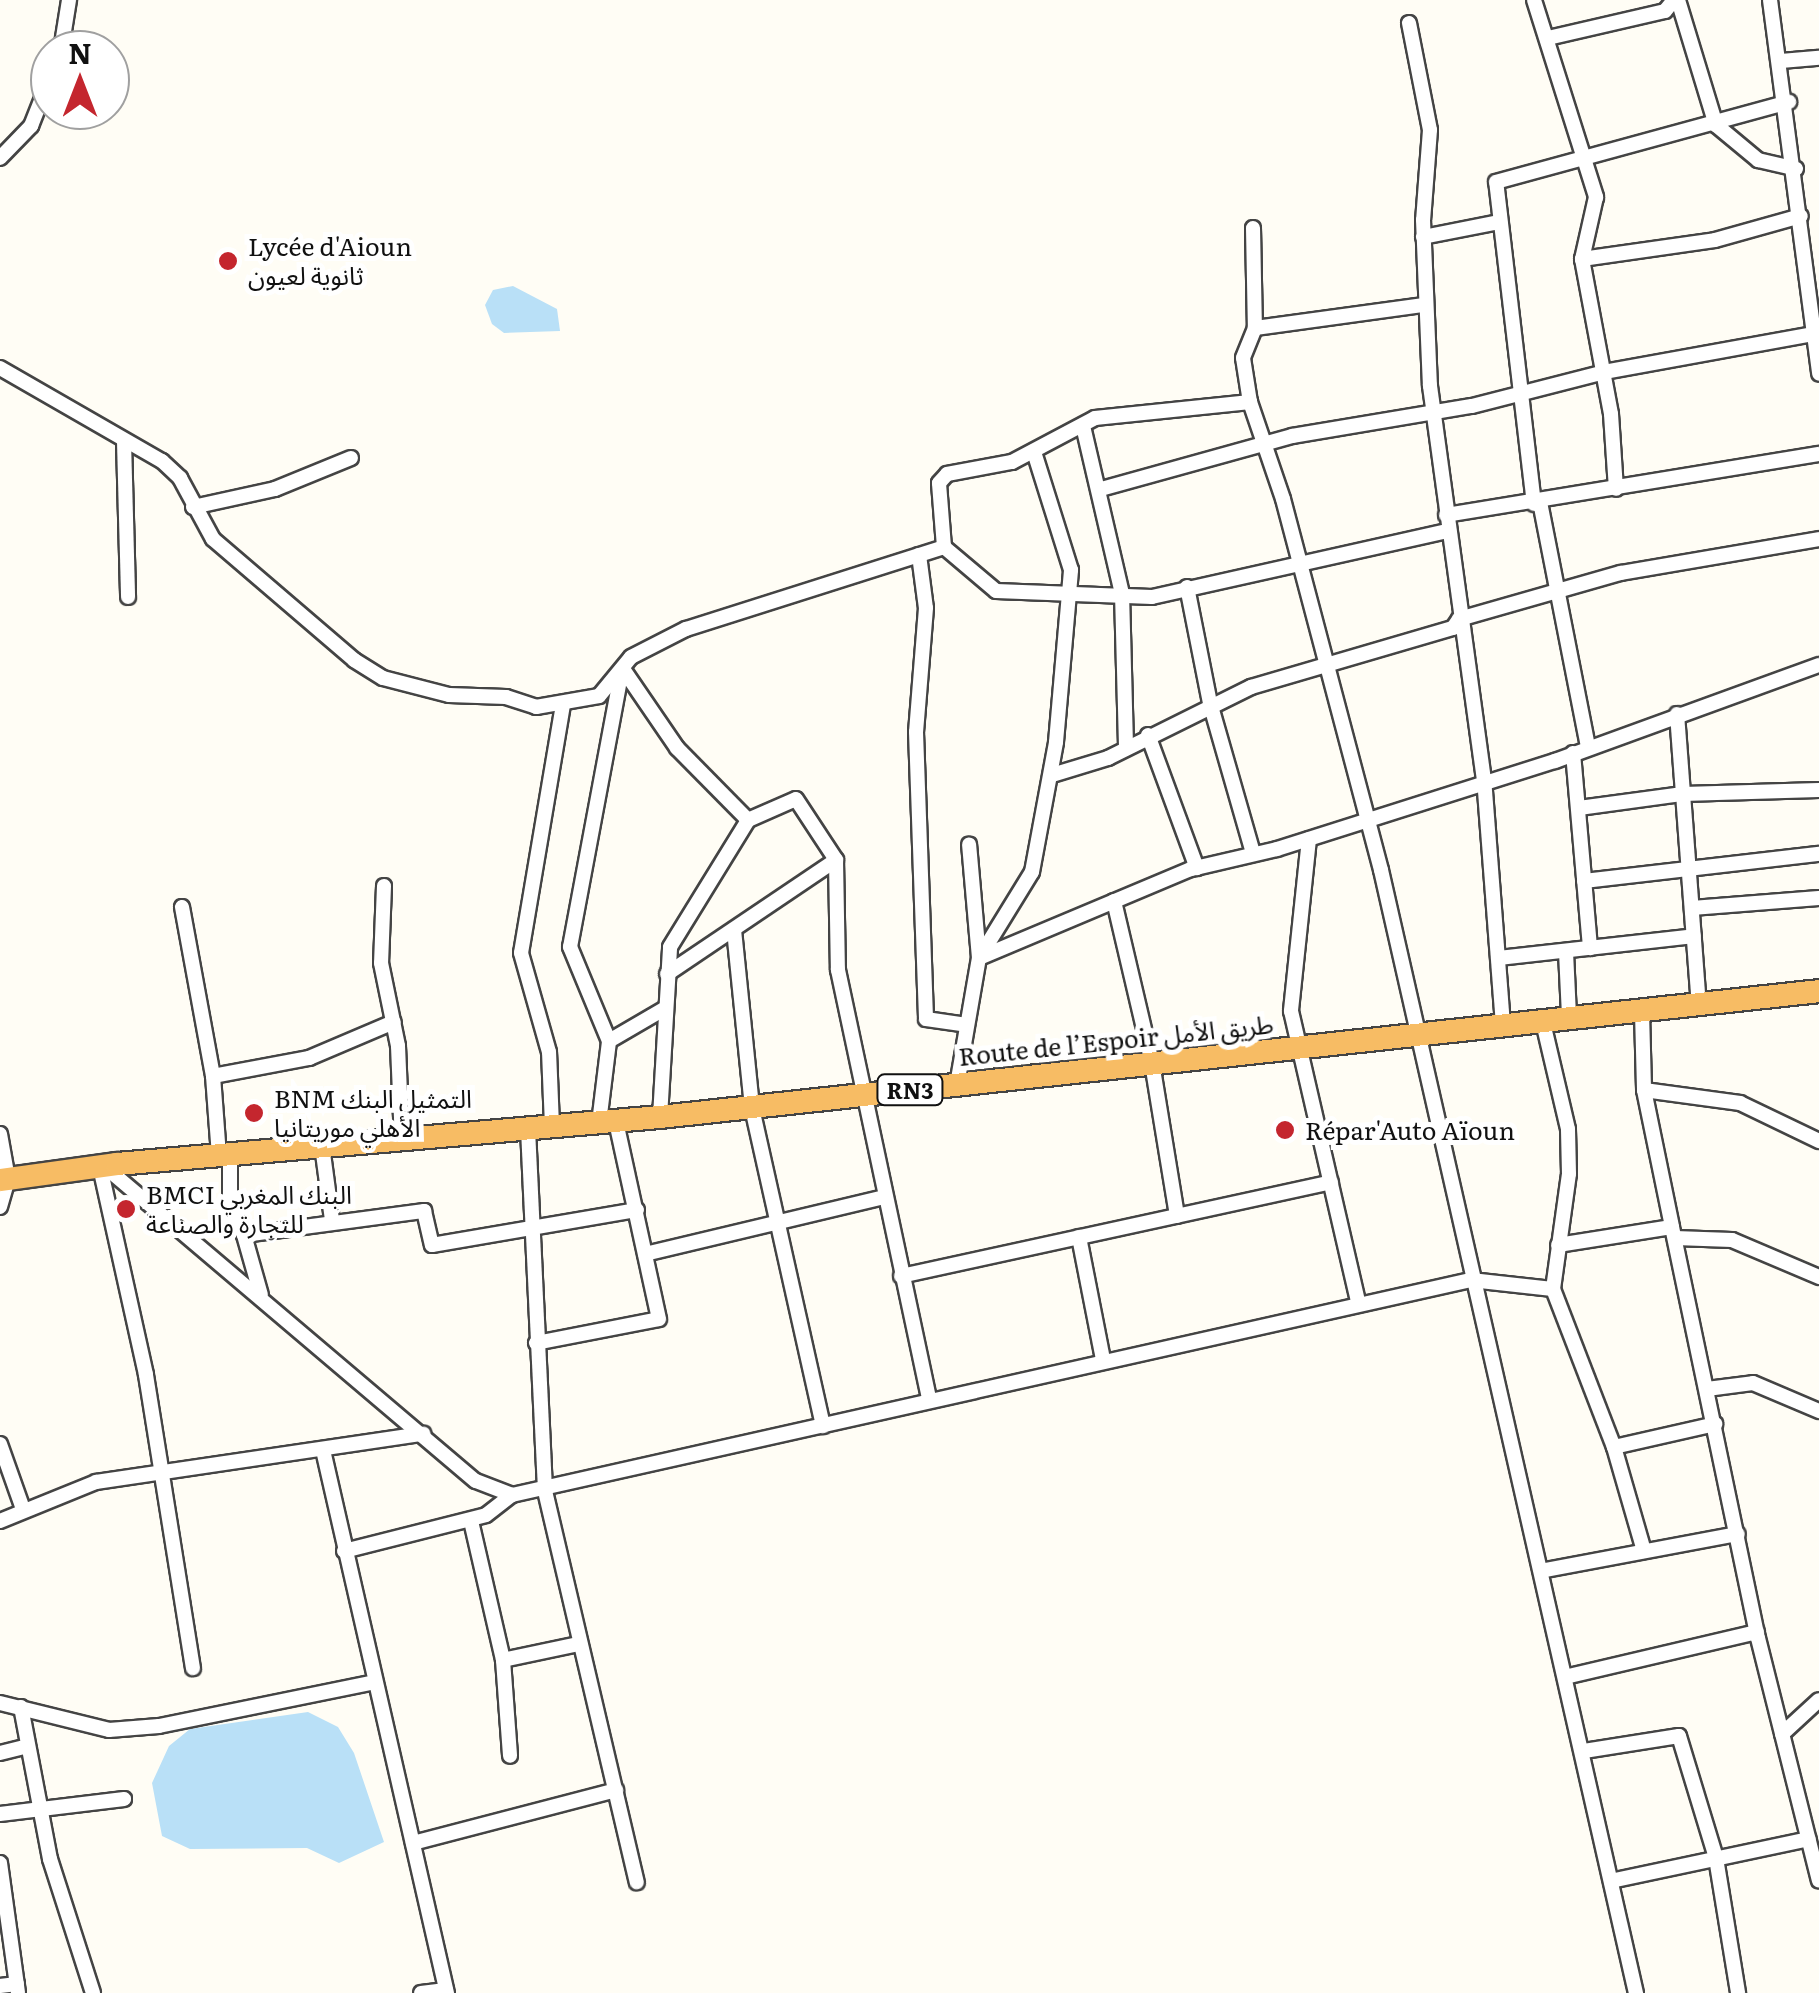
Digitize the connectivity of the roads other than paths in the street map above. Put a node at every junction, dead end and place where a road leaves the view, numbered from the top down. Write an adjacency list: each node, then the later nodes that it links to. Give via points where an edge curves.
1 (69, 0): 6 (street)
2 (1534, 0): 7 (street)
3 (1676, 0): 7 (street, via 1665,11); 11 (street)
4 (1770, 0): 9 (street)
5 (1409, 23): 19 (street, via 1430,130)
6 (64, 30)
7 (1548, 38): 13 (street)
8 (1819, 58): 9 (street)
9 (1781, 61): 10 (street)
10 (1788, 102): 11 (street); 15 (street)
11 (1716, 126): 13 (street); 15 (street, via 1758,160)
12 (30, 127): 14 (street)
13 (1586, 157): 17 (street, via 1496,182); 20 (street, via 1596,197)
14 (0, 158)
15 (1796, 169): 16 (street)
16 (1801, 216): 20 (street, via 1715,240); 21 (street)
17 (1499, 222): 19 (street); 28 (street)
18 (1253, 228): 23 (street)
19 (1423, 237): 22 (street)
20 (1582, 259): 26 (street)
21 (1813, 270): 24 (street)
22 (1424, 305): 23 (street); 30 (street)
23 (1255, 328): 29 (street, via 1243,358)
24 (1817, 333): 26 (street); 27 (street)
25 (0, 368): 32 (street)
26 (1604, 372): 28 (street); 37 (street)
27 (1819, 374)
28 (1518, 394): 30 (street); 39 (street)
29 (1250, 402): 31 (street, via 1163,406); 33 (street)
30 (1434, 410): 33 (street); 41 (street)
31 (1083, 426): 34 (street); 38 (street)
32 (124, 441): 40 (street, via 180,478); 51 (street)
33 (1264, 445): 38 (street); 46 (street)
34 (1034, 452): 44 (street, via 947,474 939,483); 48 (street, via 1071,570)
35 (1819, 454): 37 (street)
36 (351, 458): 40 (street, via 275,489)
37 (1616, 488): 39 (street)
38 (1101, 489): 50 (street)
39 (1537, 503): 41 (street); 49 (street)
40 (193, 506): 57 (street, via 201,525 248,574 383,678 449,695)
41 (1446, 515): 42 (street)
42 (1448, 531): 46 (street); 52 (street)
43 (1819, 539): 49 (street, via 1621,573)
44 (944, 546): 45 (street); 48 (street, via 996,591)
45 (919, 555): 55 (street, via 686,630); 97 (street, via 926,608 916,732 926,1019)
46 (1296, 560): 47 (street); 54 (street)
47 (1186, 587): 50 (street, via 1152,597); 56 (street)
48 (1071, 592): 50 (street); 62 (street)
49 (1557, 592): 52 (street); 61 (street)
50 (1122, 593): 60 (street)
51 (128, 597)
52 (1459, 619): 54 (street, via 1453,628); 63 (street)
53 (1819, 665): 58 (street)
54 (1328, 666): 56 (street); 68 (street)
55 (622, 668): 57 (street, via 599,696); 67 (street, via 677,748); 99 (street, via 570,947)
56 (1210, 703): 59 (street); 71 (street)
57 (563, 705): 109 (street, via 521,953 548,1052)
58 (1677, 714): 61 (street); 65 (street)
59 (1148, 735): 60 (street); 74 (street)
60 (1126, 748): 62 (street)
61 (1581, 750): 63 (street); 66 (street)
62 (1052, 775): 86 (street, via 1032,872)
63 (1484, 778): 68 (street); 87 (street)
64 (1819, 790): 65 (street)
65 (1683, 794): 66 (street); 75 (street)
66 (1579, 808): 76 (street)
67 (748, 820): 73 (street, via 796,799); 88 (street, via 670,947)
68 (1369, 821): 69 (street); 98 (street)
69 (1310, 839): 71 (street); 100 (street, via 1294,961)
70 (969, 844): 86 (street)
71 (1253, 852): 74 (street)
72 (1819, 854): 75 (street)
73 (836, 860): 82 (street); 105 (street, via 838,970)
74 (1197, 868): 79 (street)
75 (1690, 869): 76 (street); 81 (street)
76 (1584, 881): 84 (street)
77 (384, 886): 95 (street, via 381,962)
78 (1819, 898): 81 (street)
79 (1114, 900): 86 (street); 101 (street)
80 (182, 907): 102 (street)
81 (1692, 908): 83 (street)
82 (734, 930): 88 (street); 106 (street)
83 (1694, 936): 84 (street); 90 (street)
84 (1590, 948): 85 (street)
85 (1566, 952): 87 (street); 93 (street)
86 (979, 958): 97 (street)
87 (1500, 958): 96 (street)
88 (667, 974): 91 (street)
89 (1817, 999): 90 (highway, Route de l’Espoir طريق الأمل / RN3)
90 (1699, 1008): 92 (highway, Route de l’Espoir طريق الأمل / RN3)
91 (664, 1009): 99 (street); 107 (street)
92 (1642, 1012): 93 (highway, Route de l’Espoir طريق الأمل / RN3); 104 (street)
93 (1569, 1016): 94 (highway, Route de l’Espoir طريق الأمل / RN3)
94 (1542, 1018): 96 (highway, Route de l’Espoir طريق الأمل / RN3); 129 (street, via 1568,1129)
95 (394, 1022): 102 (street, via 308,1058); 113 (street)
96 (1503, 1024): 98 (highway, Route de l’Espoir طريق الأمل / RN3)
97 (967, 1025): 103 (street)
98 (1416, 1034): 100 (highway, Route de l’Espoir طريق الأمل / RN3); 133 (street)
99 (609, 1041): 108 (street)
100 (1297, 1047): 101 (highway, Route de l’Espoir طريق الأمل / RN3); 118 (street)
101 (1152, 1064): 103 (highway, Route de l’Espoir طريق الأمل / RN3); 122 (street)
102 (214, 1076): 115 (street)
103 (957, 1085): 105 (highway, Route de l’Espoir طريق الأمل / RN3)
104 (1644, 1090): 112 (street, via 1740,1103); 126 (street)
105 (865, 1095): 106 (highway, Route de l’Espoir طريق الأمل / RN3); 119 (street)
106 (752, 1108): 107 (highway, Route de l’Espoir طريق الأمل / RN3); 124 (street)
107 (660, 1118): 108 (highway, Route de l’Espoir طريق الأمل / RN3)
108 (608, 1122): 109 (highway, Route de l’Espoir طريق الأمل / RN3); 121 (street)
109 (552, 1126): 110 (highway, Route de l’Espoir طريق الأمل / RN3)
110 (528, 1130): 113 (highway, Route de l’Espoir طريق الأمل / RN3); 125 (street)
111 (0, 1134): 117 (street)
112 (1819, 1140)
113 (402, 1142): 114 (highway, Route de l’Espoir طريق الأمل / RN3)
114 (322, 1146): 115 (highway, Route de l’Espoir طريق الأمل / RN3); 123 (street)
115 (224, 1154): 116 (highway, Route de l’Espoir طريق الأمل / RN3); 127 (street, via 230,1205)
116 (102, 1166): 117 (highway, Route de l’Espoir طريق الأمل / RN3); 135 (street); 148 (street)
117 (4, 1180): 120 (street)
118 (1331, 1182): 122 (street); 136 (street)
119 (884, 1196): 124 (street); 131 (street)
120 (0, 1207)
121 (637, 1210): 125 (street); 130 (street)
122 (1177, 1216): 128 (street)
123 (332, 1220): 125 (street, via 424,1210 432,1245); 127 (street, via 331,1228)
124 (776, 1222): 130 (street); 143 (street)
125 (532, 1229): 137 (street)
126 (1674, 1233): 129 (street); 132 (street, via 1732,1240); 139 (street)
127 (244, 1234): 135 (street)
128 (1079, 1237): 131 (street); 138 (street)
129 (1558, 1245): 134 (street)
130 (645, 1254): 137 (street, via 659,1320)
131 (902, 1276): 140 (street)
132 (1819, 1277)
133 (1471, 1280): 134 (street); 136 (street); 157 (street)
134 (1553, 1288): 146 (street)
135 (261, 1296): 144 (street)
136 (1358, 1302): 138 (street)
137 (536, 1343): 149 (street)
138 (1103, 1359): 140 (street)
139 (1707, 1389): 141 (street, via 1753,1382); 142 (street)
140 (929, 1399): 143 (street)
141 (1819, 1411)
142 (1714, 1424): 146 (street); 154 (street)
143 (823, 1426): 149 (street)
144 (423, 1434): 147 (street); 150 (street, via 476,1482)
145 (0, 1444): 151 (street)
146 (1614, 1448): 156 (street)
147 (324, 1450): 148 (street); 155 (street)
148 (160, 1474): 151 (street, via 96,1482); 161 (street)
149 (544, 1491): 150 (street); 159 (street)
150 (512, 1495): 152 (street)
151 (23, 1509): 153 (street)
152 (470, 1520): 155 (street); 160 (street)
153 (0, 1521)
154 (1738, 1534): 156 (street); 158 (street)
155 (344, 1552): 163 (street)
156 (1644, 1552): 157 (street)
157 (1545, 1570): 162 (street)
158 (1757, 1632): 162 (street); 167 (street)
159 (579, 1644): 160 (street); 172 (street)
160 (503, 1660): 171 (street)
161 (193, 1668)
162 (1569, 1676): 169 (street)
163 (375, 1682): 166 (street, via 109,1730); 177 (street)
164 (1819, 1700): 167 (street)
165 (0, 1702): 166 (street)
166 (20, 1708): 168 (street)
167 (1782, 1734): 176 (street)
168 (28, 1746): 170 (street); 174 (street)
169 (1584, 1751): 178 (street, via 1678,1736); 181 (street)
170 (0, 1753)
171 (510, 1756)
172 (616, 1790): 177 (street); 183 (street)
173 (124, 1798): 174 (street)
174 (40, 1811): 175 (street); 187 (street)
175 (0, 1814)
176 (1809, 1839): 178 (street); 180 (street)
177 (413, 1842): 186 (street)
178 (1716, 1858): 181 (street); 190 (street)
179 (0, 1863): 182 (street)
180 (1818, 1874)
181 (1611, 1880): 189 (street)
182 (1, 1882): 185 (street)
183 (637, 1882)
184 (0, 1986): 185 (street)
185 (18, 1989)
186 (446, 1991): 188 (street)
187 (93, 1993)
188 (421, 1993)
189 (1636, 1993)
190 (1738, 1993)

